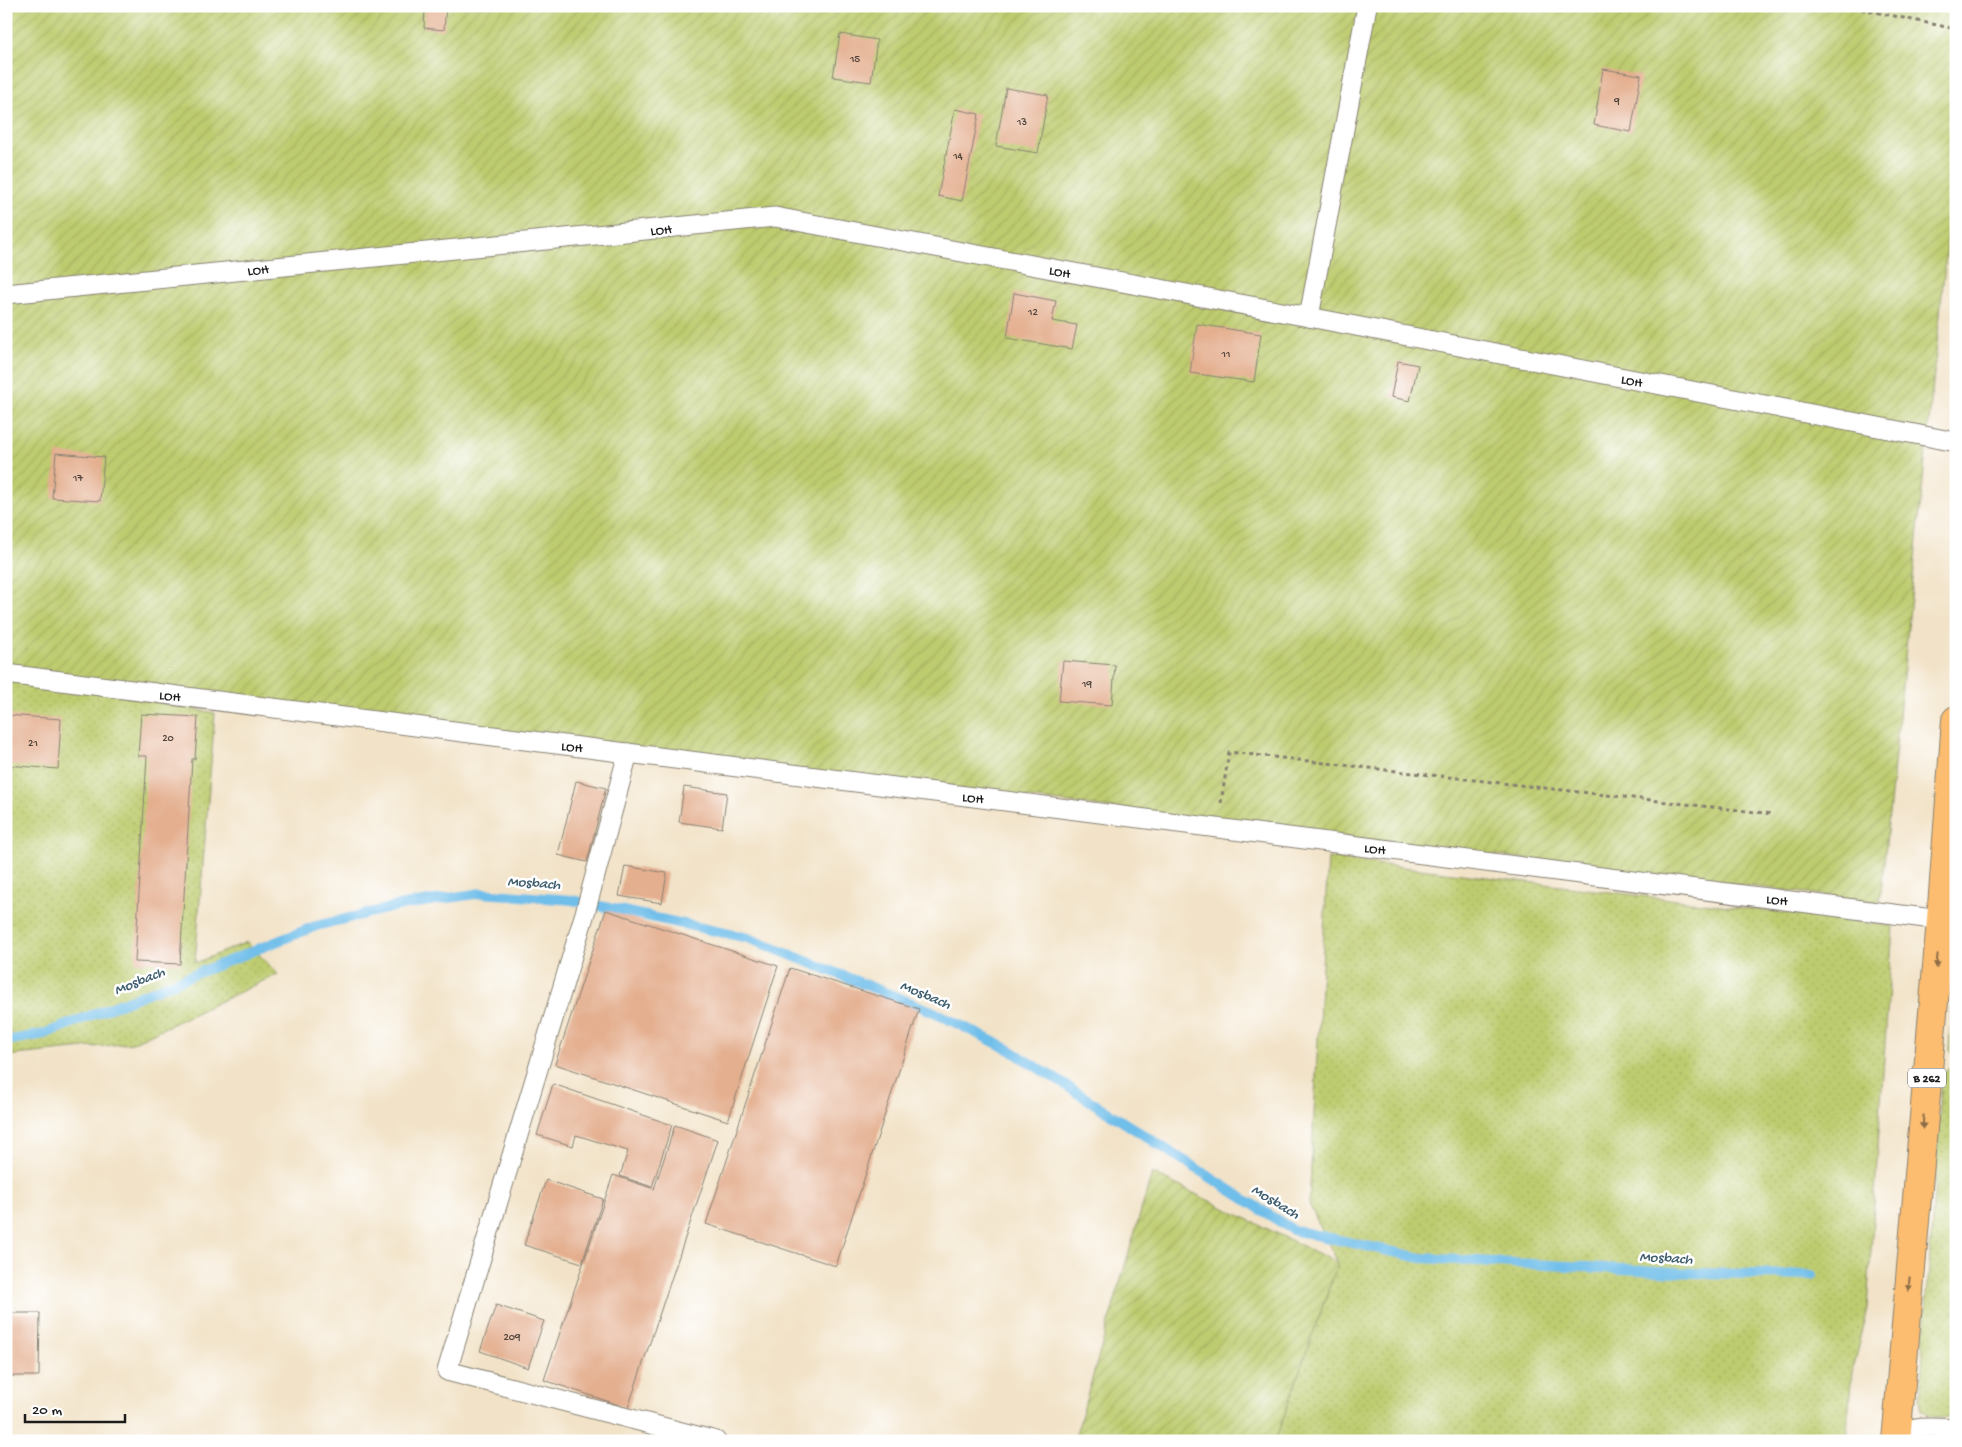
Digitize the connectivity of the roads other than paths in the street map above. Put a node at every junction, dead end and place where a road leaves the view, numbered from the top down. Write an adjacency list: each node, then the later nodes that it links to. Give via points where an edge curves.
1 (1367, 6): 3 (lane)
2 (6, 294): 3 (lane, LOH, via 775,217)
3 (1309, 317): 4 (lane, LOH)
4 (1956, 442)
5 (6, 674): 7 (lane, LOH)
6 (1956, 720): 8 (main road, B 262)
7 (628, 753): 8 (lane, LOH); 11 (lane, via 585,913 447,1371)
8 (1941, 920): 10 (main road, B 262, one-way to 10)
9 (1956, 1428): 10 (lane, via 1928,1426 1905,1430)
10 (1896, 1438)
11 (716, 1441)

